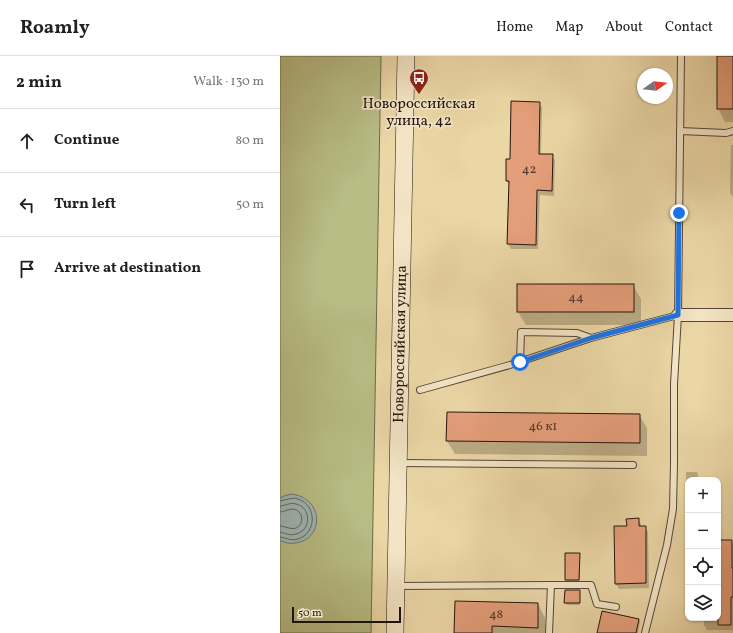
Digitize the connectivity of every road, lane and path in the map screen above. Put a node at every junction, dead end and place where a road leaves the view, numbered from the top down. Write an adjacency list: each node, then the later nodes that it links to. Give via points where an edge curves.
1 (406, 56): 10 (main road, Новороссийская улица)
2 (681, 56): 3 (lane)
3 (680, 131): 4 (lane); 5 (lane)
4 (733, 131)
5 (678, 315): 6 (street); 7 (lane); 17 (lane, via 674,384 673,509 667,545)
6 (733, 315)
7 (591, 338): 8 (lane); 8 (lane, via 577,333 521,332)
8 (520, 362): 9 (lane)
9 (420, 390)
10 (398, 463): 11 (lane); 13 (main road, Новороссийская улица)
11 (634, 465)
12 (551, 585): 13 (lane); 14 (lane, via 591,585 597,604); 16 (lane)
13 (396, 586): 15 (main road, Новороссийская улица)
14 (616, 607)
15 (395, 633)
16 (549, 633)
17 (645, 633)

